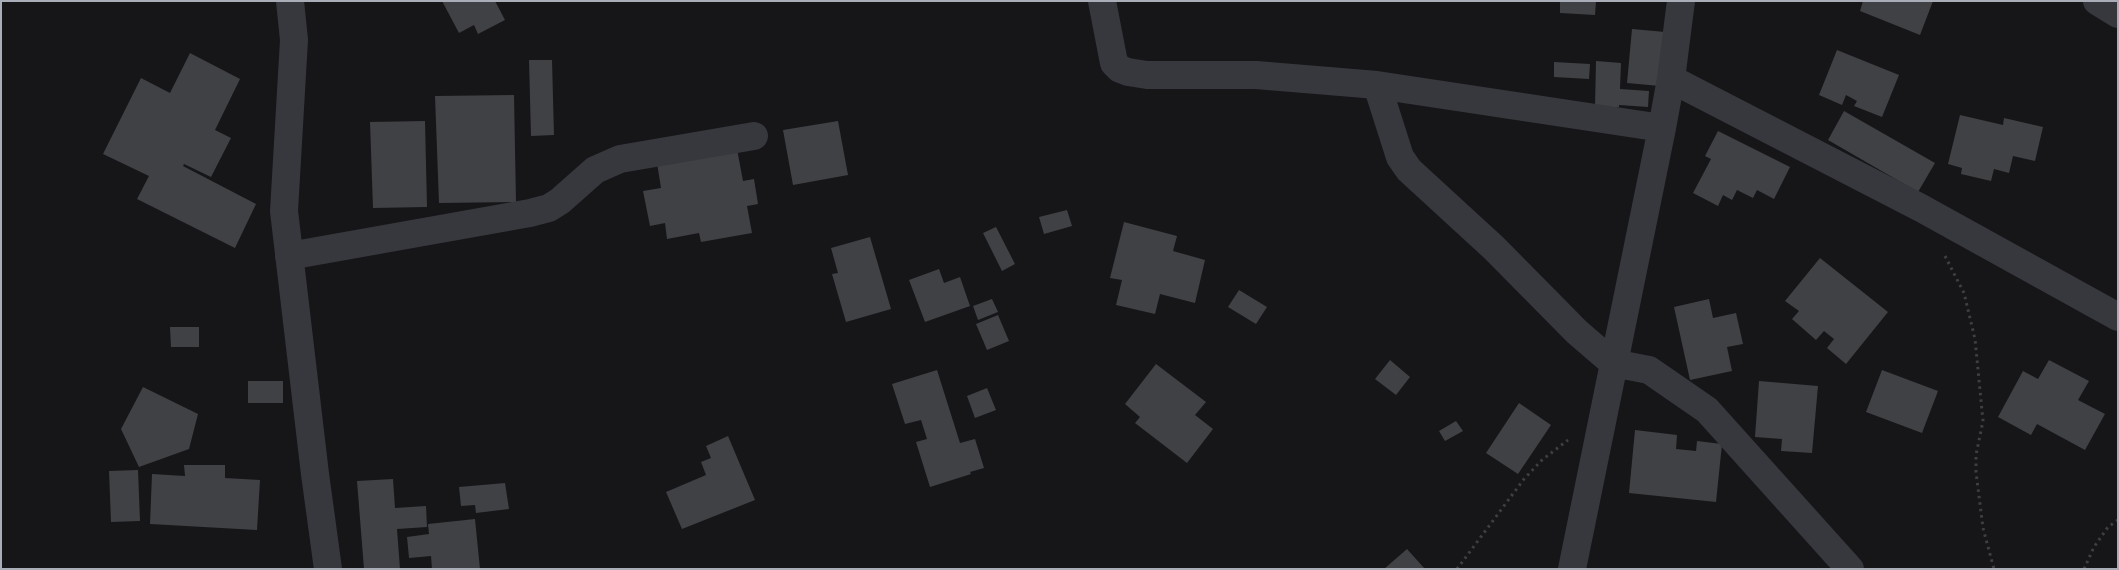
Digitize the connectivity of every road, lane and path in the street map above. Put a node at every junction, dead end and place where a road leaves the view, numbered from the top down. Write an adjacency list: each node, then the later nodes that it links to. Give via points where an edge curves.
1 (290, 1): 11 (street, via 294,40 284,211)
2 (1102, 1): 7 (street, via 1114,63 1128,72 1147,75 1256,75)
3 (1681, 1): 6 (street)
4 (2097, 1): 5 (street)
5 (2118, 14)
6 (1671, 79): 8 (street); 12 (street, via 1921,208)
7 (1376, 85): 8 (street); 13 (street, via 1400,157 1409,170 1494,248 1576,332)
8 (1662, 128): 13 (street)
9 (754, 136): 11 (street, via 620,159 595,170 549,208 530,213)
10 (1943, 250): 20 (path, via 1964,292 1975,339 1983,421 1976,472)
11 (289, 256): 16 (street, via 314,474)
12 (2118, 316)
13 (1614, 363): 14 (street); 17 (street, via 1649,370 1707,410)
14 (1604, 420): 18 (path, via 1542,460 1524,479); 19 (street)
15 (2118, 520): 21 (path, via 2108,526)
16 (330, 568)
17 (1849, 568)
18 (1457, 569)
19 (1572, 569)
20 (1994, 569)
21 (2084, 569)

